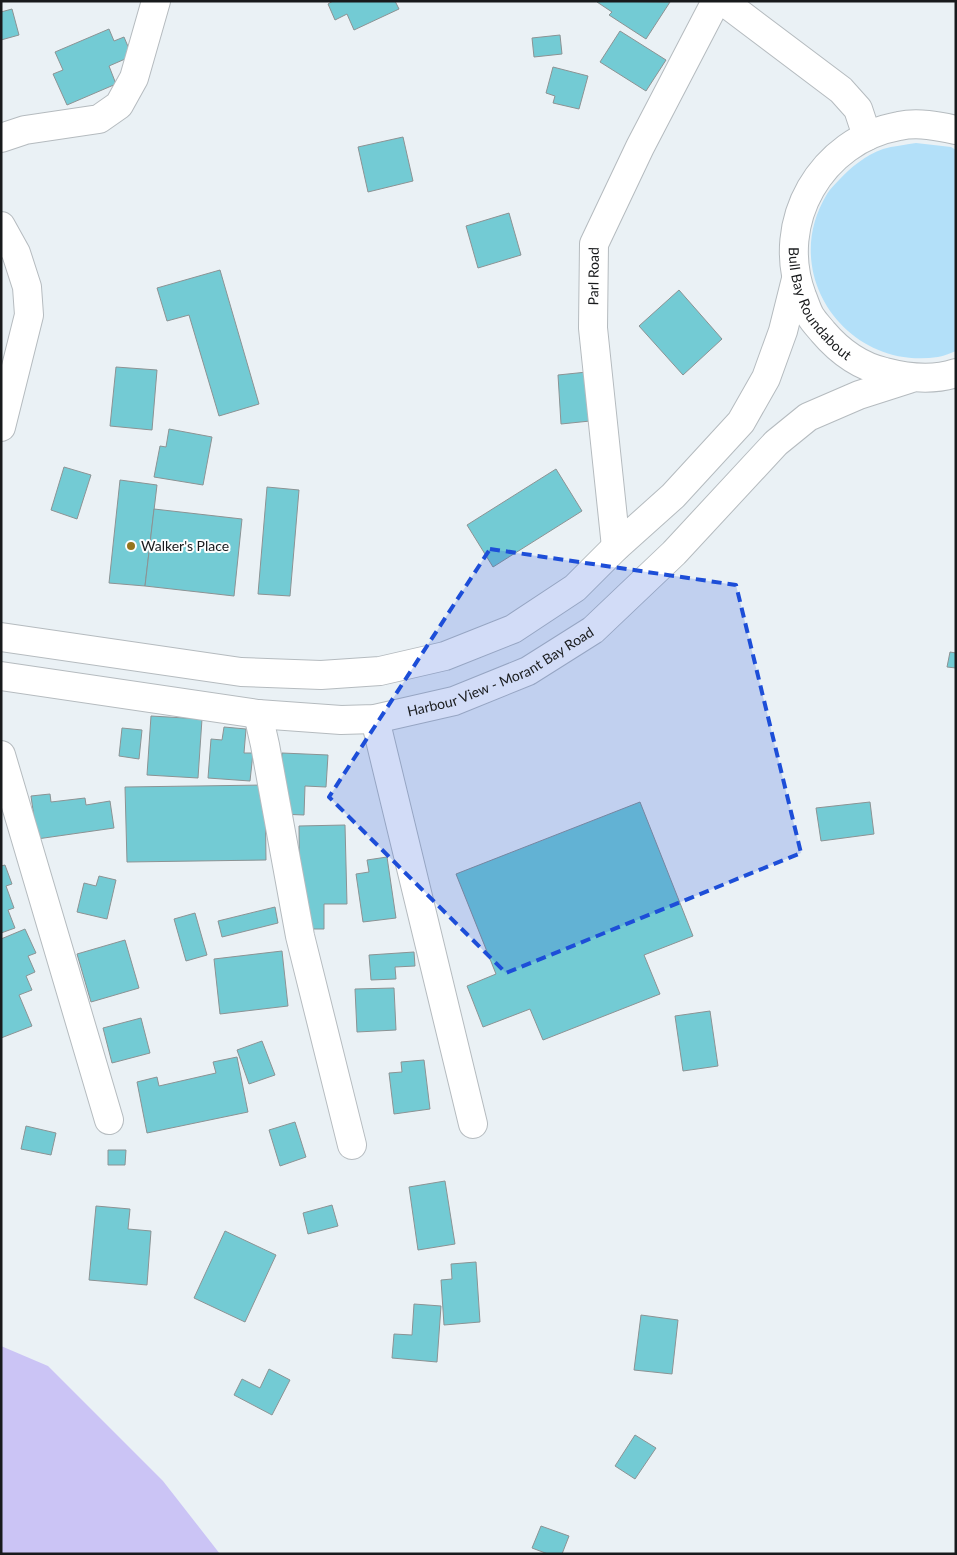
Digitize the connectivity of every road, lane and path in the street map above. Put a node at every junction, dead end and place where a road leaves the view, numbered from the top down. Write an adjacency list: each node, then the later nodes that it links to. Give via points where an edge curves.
1 (156, 1): 6 (main road, via 134,78 119,106 99,119 25,130)
2 (716, 1): 12 (main road, Parl Road, via 594,244 594,328)
3 (722, 1): 5 (main road, via 841,90 858,109)
4 (949, 124): 5 (main road, Bull Bay Roundabout, via 900,126)
5 (867, 136): 8 (main road, Bull Bay Roundabout, via 838,155 814,180 796,228 793,246)
6 (1, 138)
7 (1, 226): 11 (main road, via 16,253 26,287 29,315)
8 (796, 279): 10 (main road, Bull Bay Roundabout, via 810,317 836,347 870,368); 12 (main road, via 783,331 766,378 741,422 673,496)
9 (956, 373): 10 (main road, Bull Bay Roundabout)
10 (908, 378): 16 (main road, Harbour View - Morant Bay Road, via 808,417 776,444 674,553 593,630 528,671 454,701)
11 (1, 427)
12 (616, 547): 13 (main road, via 575,588 513,629 445,656 380,671 321,675 241,672)
13 (1, 637)
14 (1, 676): 15 (main road, Harbour View - Morant Bay Road)
15 (258, 714): 16 (main road, Harbour View - Morant Bay Road); 20 (main road, via 300,936)
16 (375, 719): 19 (main road)
17 (1, 755): 18 (main road)
18 (109, 1120)
19 (473, 1124)
20 (352, 1145)

